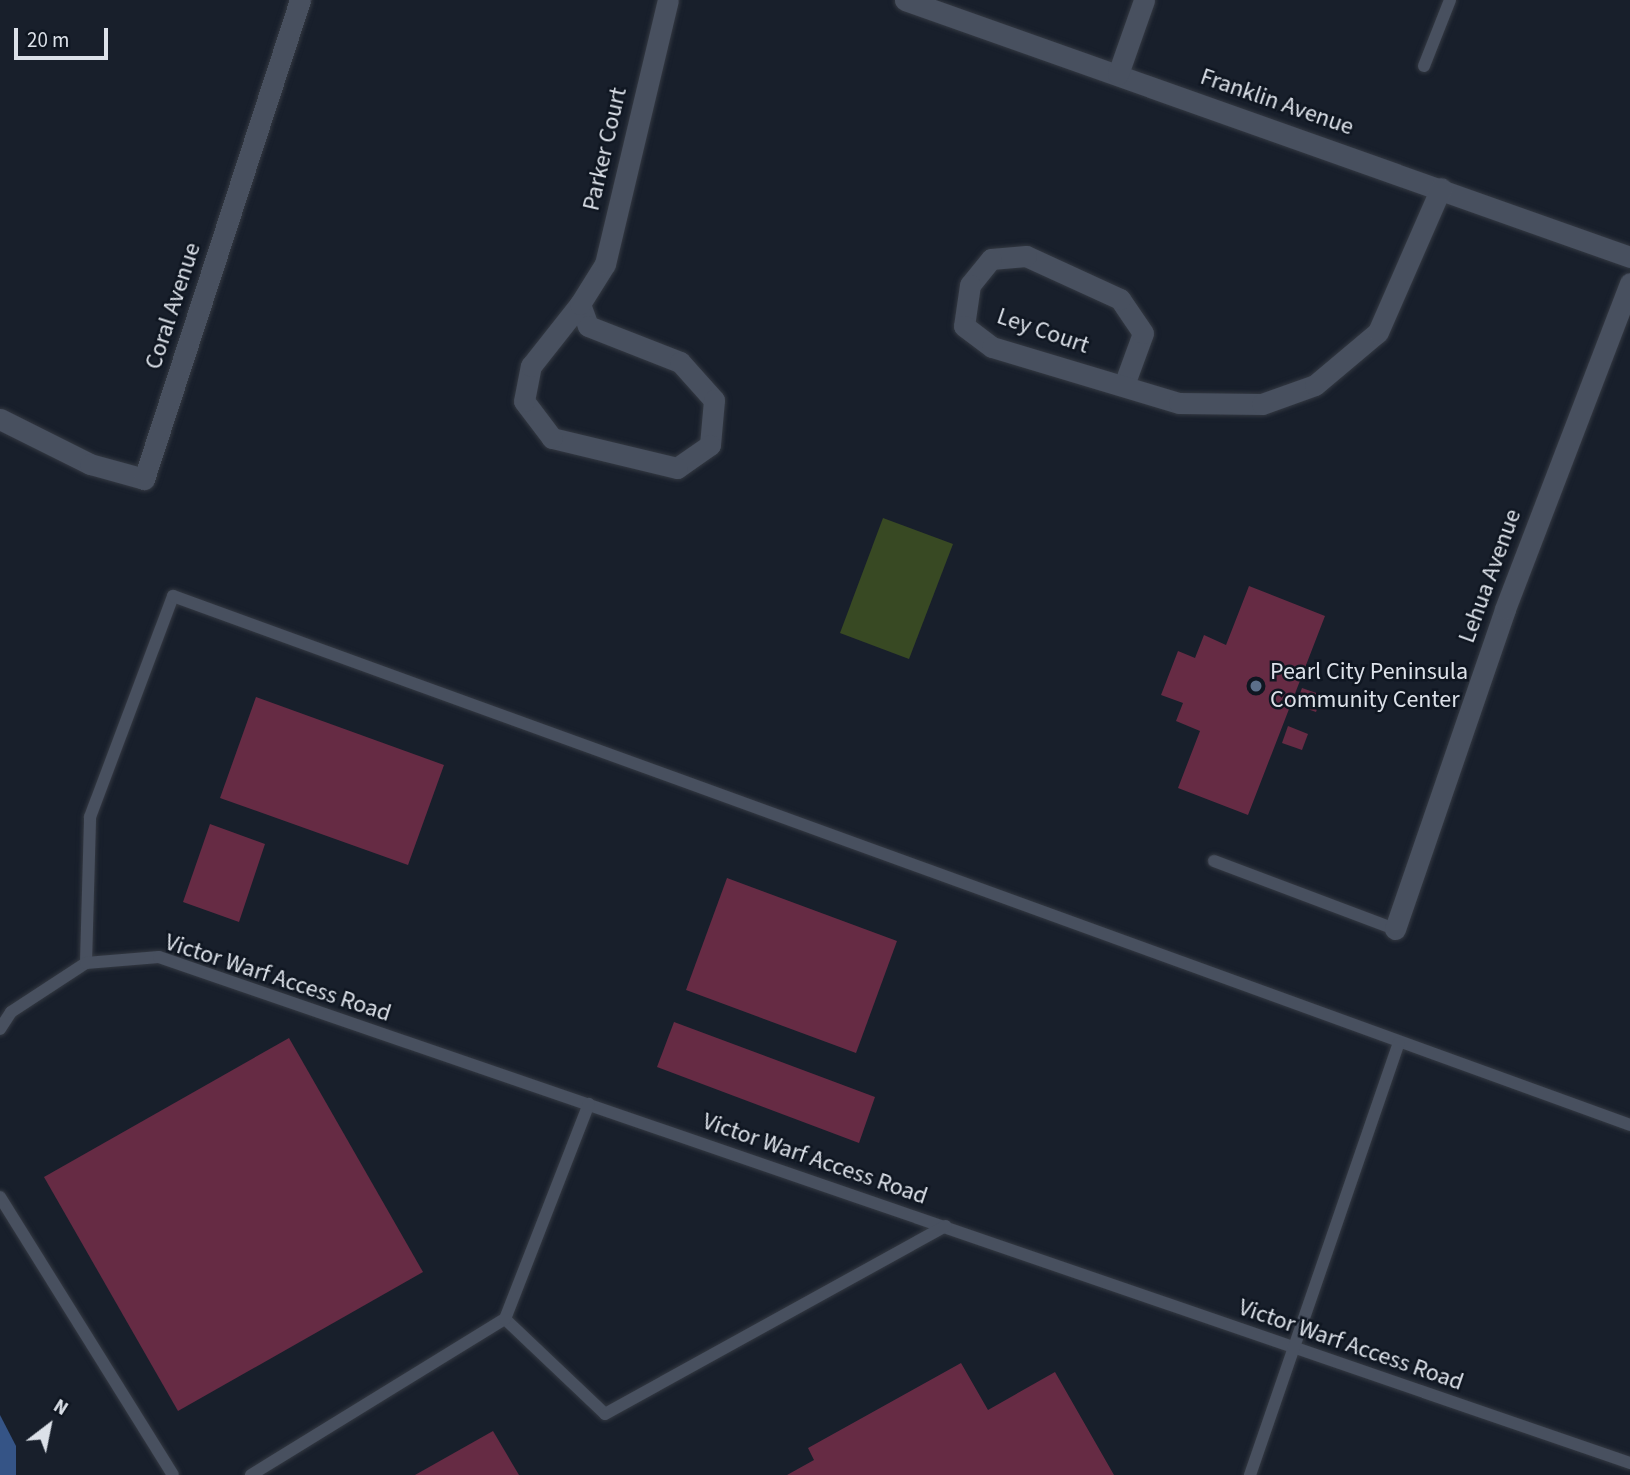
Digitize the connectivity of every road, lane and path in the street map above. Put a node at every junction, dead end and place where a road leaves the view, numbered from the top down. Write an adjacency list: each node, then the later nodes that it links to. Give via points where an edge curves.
1 (300, 0): 13 (street, Coral Avenue, via 144,479 90,464)
2 (668, 0): 11 (street, Parker Court, via 605,264)
3 (905, 0): 7 (street, Franklin Avenue)
4 (1144, 0): 7 (street)
5 (1450, 0): 6 (lane)
6 (1424, 66)
7 (1118, 74): 8 (street, Franklin Avenue)
8 (1441, 188): 9 (street, Franklin Avenue); 12 (street, Ley Court, via 1393,309 1339,371 1289,397 1235,408 1179,403)
9 (1630, 257)
10 (1630, 283): 15 (street, Lehua Avenue, via 1505,609)
11 (580, 304): 11 (street, Parker Court, via 531,366 524,401 552,438 677,468 710,445 714,400 680,362 588,326)
12 (1124, 385): 12 (street, Ley Court, via 992,347 964,326 970,285 991,259 1026,257 1120,299 1143,333)
13 (0, 419)
14 (1214, 861): 15 (lane)
15 (1395, 929)
16 (86, 962): 17 (lane, Victor Warf Access Road, via 11,1012); 18 (lane, via 90,817 173,596); 19 (lane, Victor Warf Access Road, via 159,957)
17 (0, 1029)
18 (1399, 1043): 20 (lane); 24 (lane)
19 (590, 1104): 22 (lane, Victor Warf Access Road); 23 (lane)
20 (1630, 1125)
21 (0, 1198): 26 (lane)
22 (946, 1226): 23 (lane, via 605,1414); 24 (lane, Victor Warf Access Road)
23 (506, 1319): 27 (lane)
24 (1294, 1348): 25 (lane, Victor Warf Access Road); 28 (lane)
25 (1630, 1463)
26 (173, 1475)
27 (251, 1475)
28 (1250, 1475)

